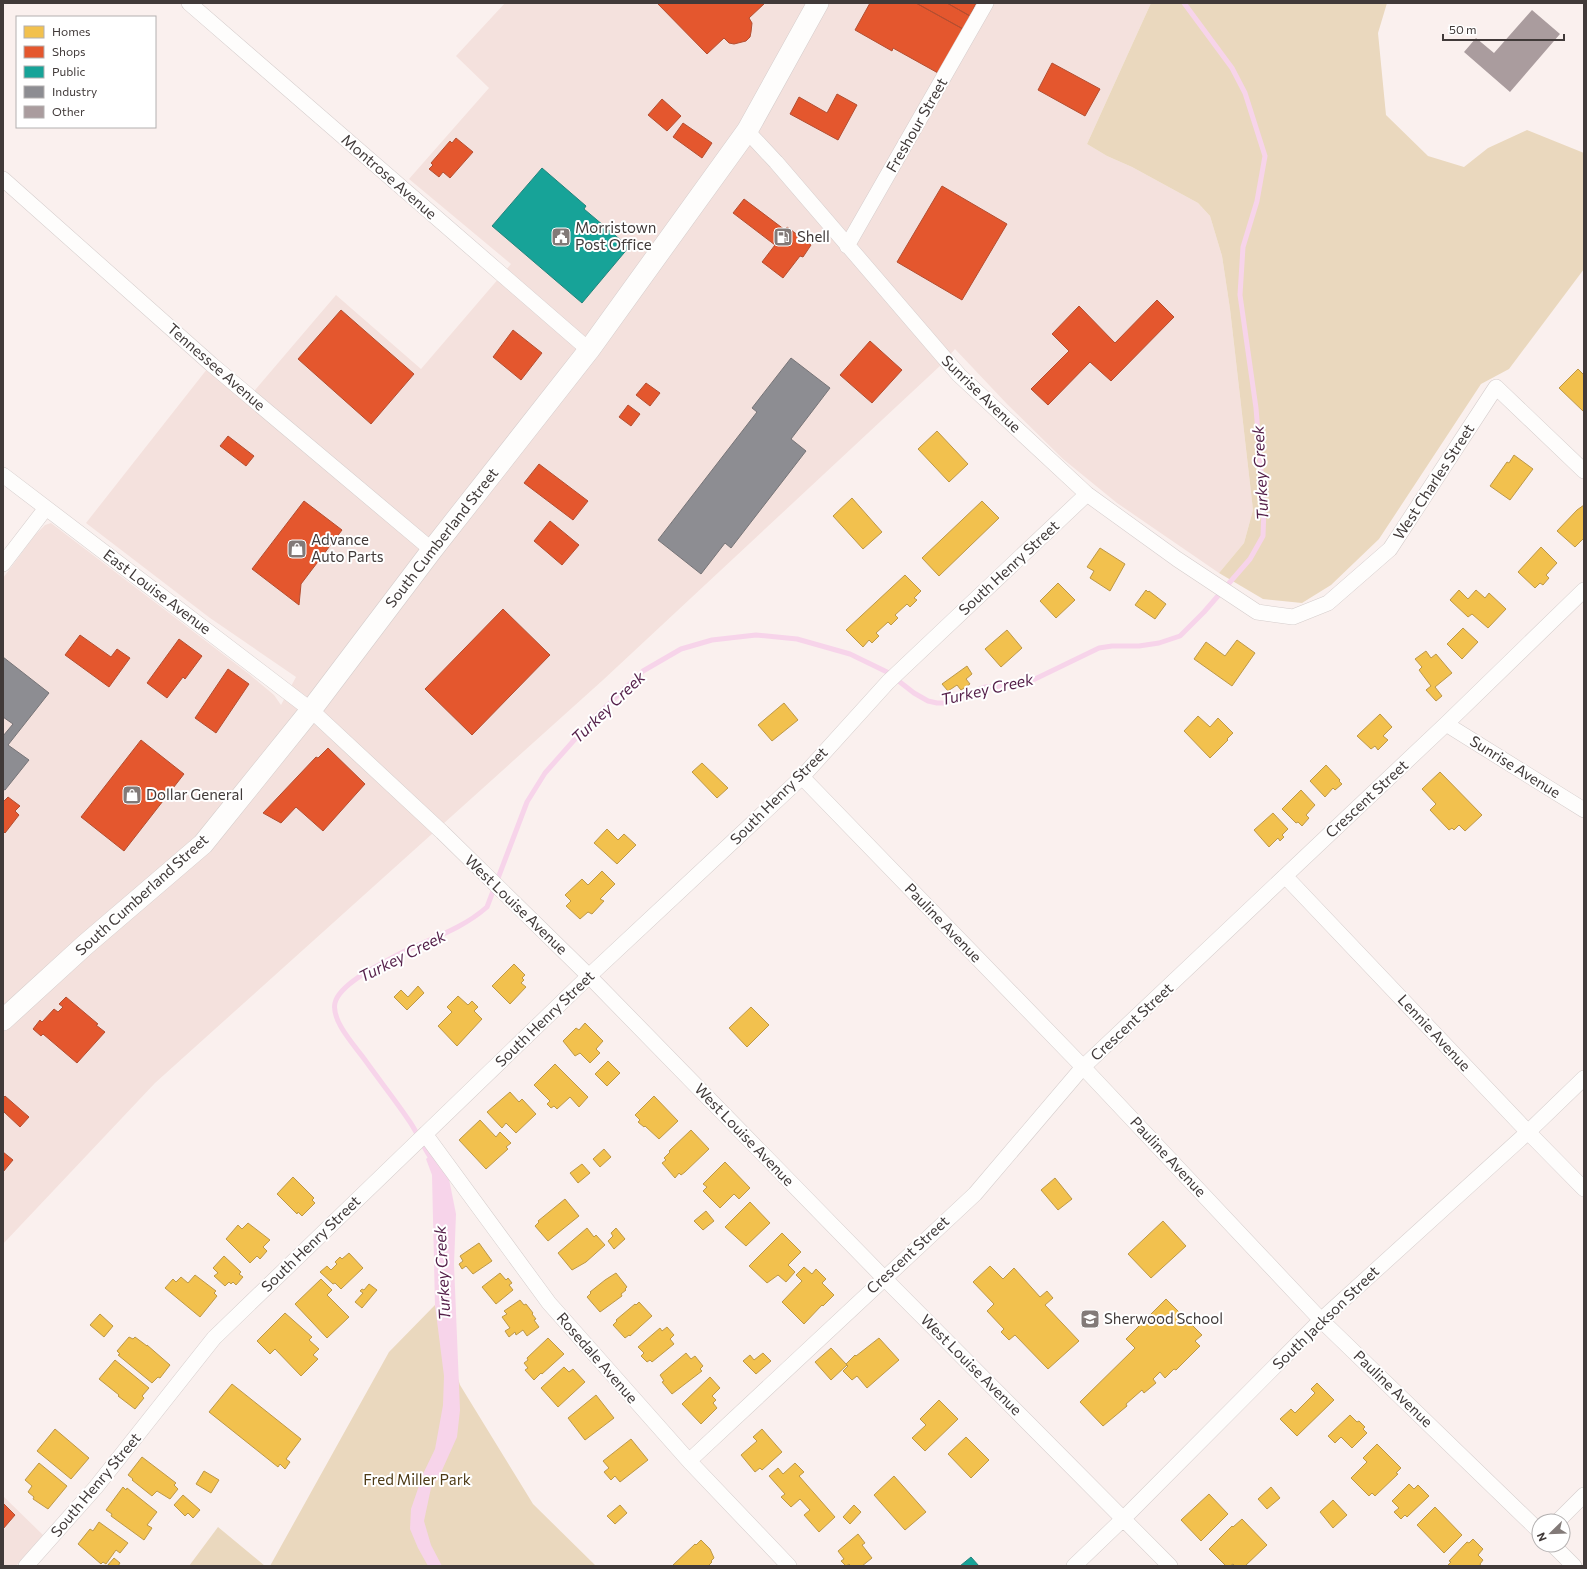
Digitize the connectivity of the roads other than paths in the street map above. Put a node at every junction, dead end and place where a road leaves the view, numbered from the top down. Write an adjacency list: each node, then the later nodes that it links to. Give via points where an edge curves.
1 (189, 3): 7 (street, Montrose Avenue)
2 (986, 3): 6 (street, Freshour Street)
3 (816, 4): 4 (main road, South Cumberland Street)
4 (747, 131): 6 (street, Sunrise Avenue); 7 (main road, South Cumberland Street)
5 (3, 179): 12 (street, Tennessee Avenue, via 211,364)
6 (847, 246): 10 (street, Sunrise Avenue, via 958,375)
7 (589, 350): 12 (main road, South Cumberland Street)
8 (1584, 472): 15 (street, West Charles Street, via 1496,387 1390,549 1328,603 1294,617)
9 (3, 475): 11 (street, East Louise Avenue)
10 (1087, 494): 15 (street, Sunrise Avenue, via 1177,559); 18 (street, South Henry Street, via 888,682)
11 (46, 508): 13 (street); 16 (street, East Louise Avenue)
12 (432, 550): 16 (main road, South Cumberland Street)
13 (3, 564)
14 (1584, 590): 17 (street, Crescent Street)
15 (1257, 612)
16 (311, 710): 21 (street, West Louise Avenue, via 442,832); 22 (main road, South Cumberland Street, via 203,844 85,945)
17 (1446, 724): 19 (street, Sunrise Avenue); 20 (street, Crescent Street)
18 (802, 777): 21 (street, South Henry Street); 23 (street, Pauline Avenue)
19 (1584, 810)
20 (1285, 876): 23 (street, Crescent Street); 25 (street, Lennie Avenue)
21 (589, 976): 26 (street, South Henry Street); 28 (street, West Louise Avenue)
22 (3, 1020)
23 (1084, 1067): 28 (street, Crescent Street, via 975,1194); 29 (street, Pauline Avenue)
24 (1584, 1078): 25 (street, South Jackson Street)
25 (1528, 1132): 27 (street, Lennie Avenue); 29 (street, South Jackson Street)
26 (425, 1134): 30 (street, Rosedale Avenue, via 550,1303); 36 (street, South Henry Street, via 214,1338 96,1488)
27 (1584, 1189)
28 (884, 1278): 30 (street, Crescent Street); 33 (street, West Louise Avenue)
29 (1321, 1320): 33 (street, South Jackson Street); 34 (street, Pauline Avenue)
30 (689, 1461): 37 (street, Rosedale Avenue)
31 (1584, 1495): 32 (street)
32 (1566, 1513)
33 (1124, 1518): 38 (street, South Jackson Street); 39 (street, West Louise Avenue)
34 (1531, 1523)
35 (1561, 1553): 40 (street)
36 (26, 1566)
37 (789, 1566)
38 (1074, 1566)
39 (1170, 1566)
40 (1574, 1566)

